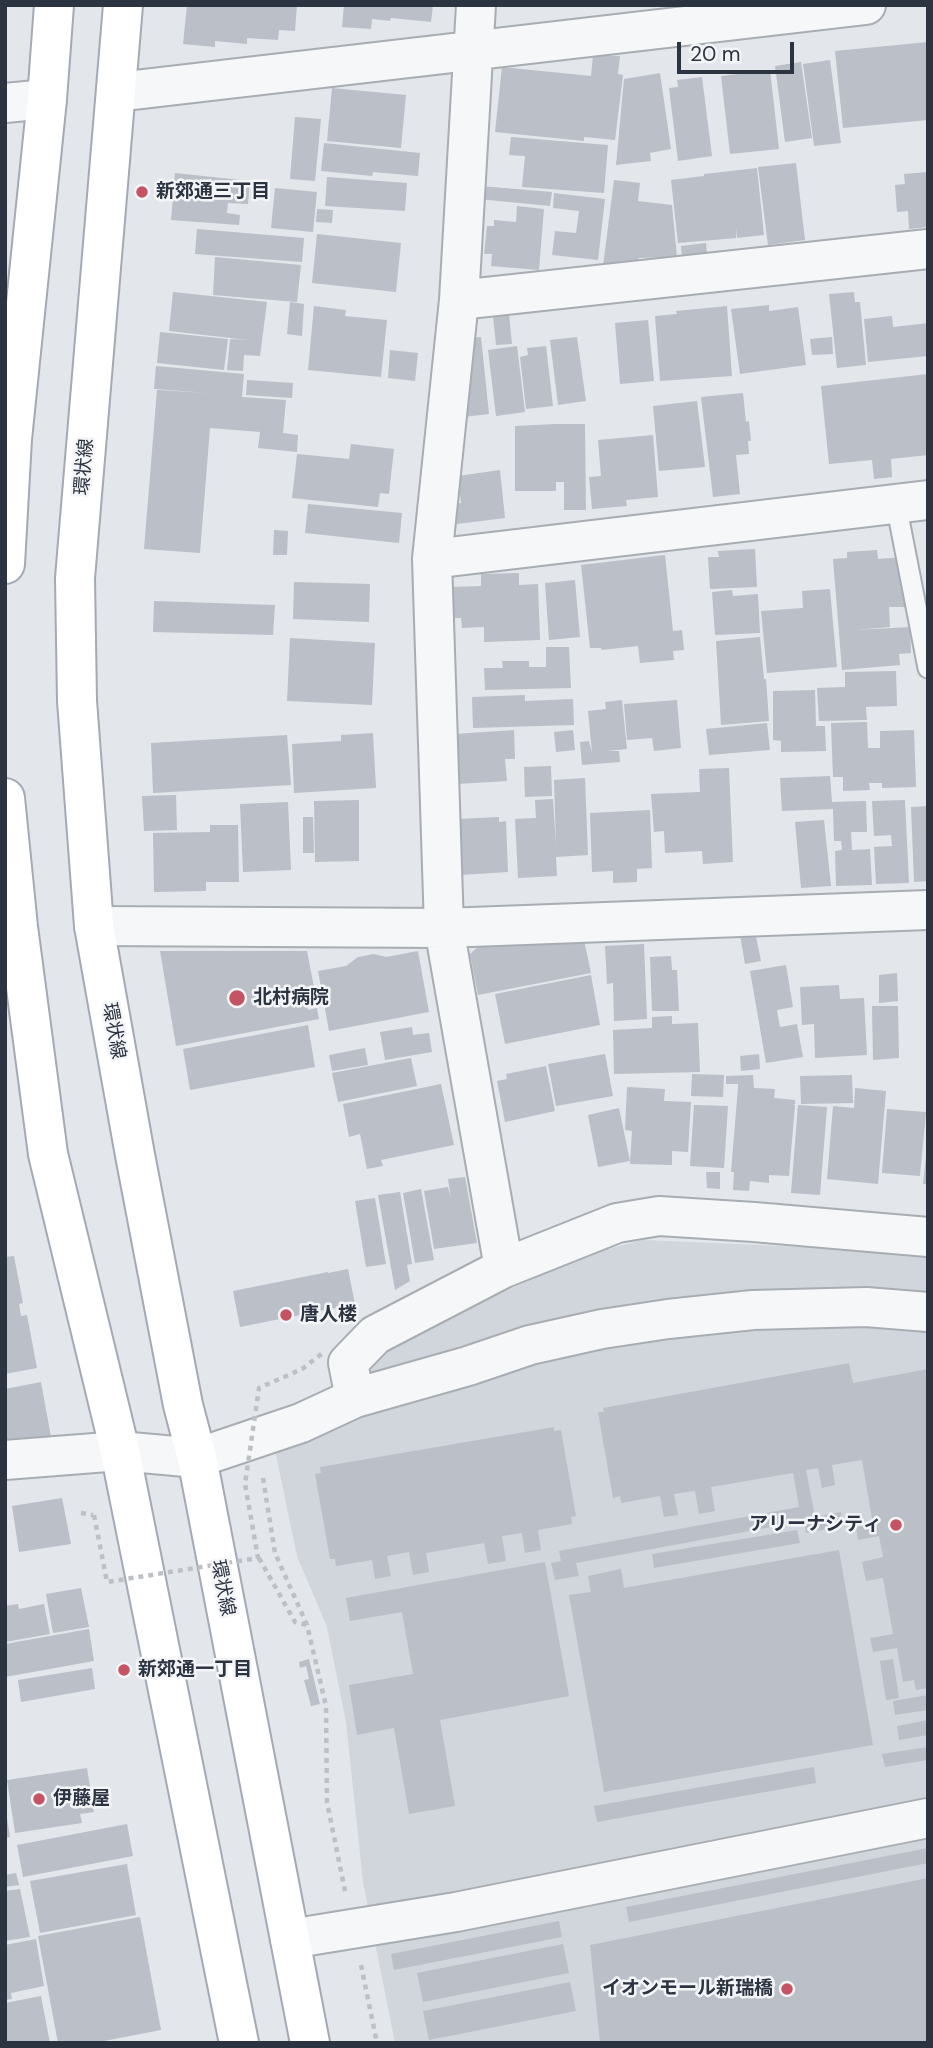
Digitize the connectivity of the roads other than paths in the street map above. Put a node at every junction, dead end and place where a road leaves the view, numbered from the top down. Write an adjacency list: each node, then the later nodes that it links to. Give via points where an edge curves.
1 (54, 5): 7 (main road)
2 (123, 5): 6 (main road, 環状線)
3 (476, 5): 5 (street)
4 (866, 5): 5 (street)
5 (473, 51): 6 (street); 10 (street)
6 (117, 92): 17 (main road, 環状線, via 75,578 77,701)
7 (47, 99): 8 (street); 13 (main road, via 12,439)
8 (5, 103)
9 (928, 249): 10 (street)
10 (459, 300): 12 (street)
11 (912, 502): 12 (street); 14 (lane)
12 (432, 559): 19 (street)
13 (5, 564)
14 (928, 668)
15 (5, 798): 18 (main road)
16 (928, 910): 19 (street)
17 (94, 926): 19 (street); 25 (main road, 環状線, via 137,1168)
18 (12, 927): 24 (main road, via 48,1154)
19 (444, 928): 21 (street)
20 (928, 1237): 21 (street, via 659,1216 617,1223)
21 (504, 1268): 23 (street, via 375,1335 348,1363)
22 (928, 1312): 23 (street, via 866,1307 753,1310 668,1319 530,1345)
23 (355, 1398): 25 (street, via 301,1423)
24 (120, 1451): 25 (street); 26 (street); 29 (main road)
25 (197, 1458): 28 (main road, 環状線)
26 (5, 1460)
27 (928, 1818): 28 (street, via 470,1910)
28 (290, 1939): 30 (main road, 環状線)
29 (239, 2043)
30 (310, 2043)

